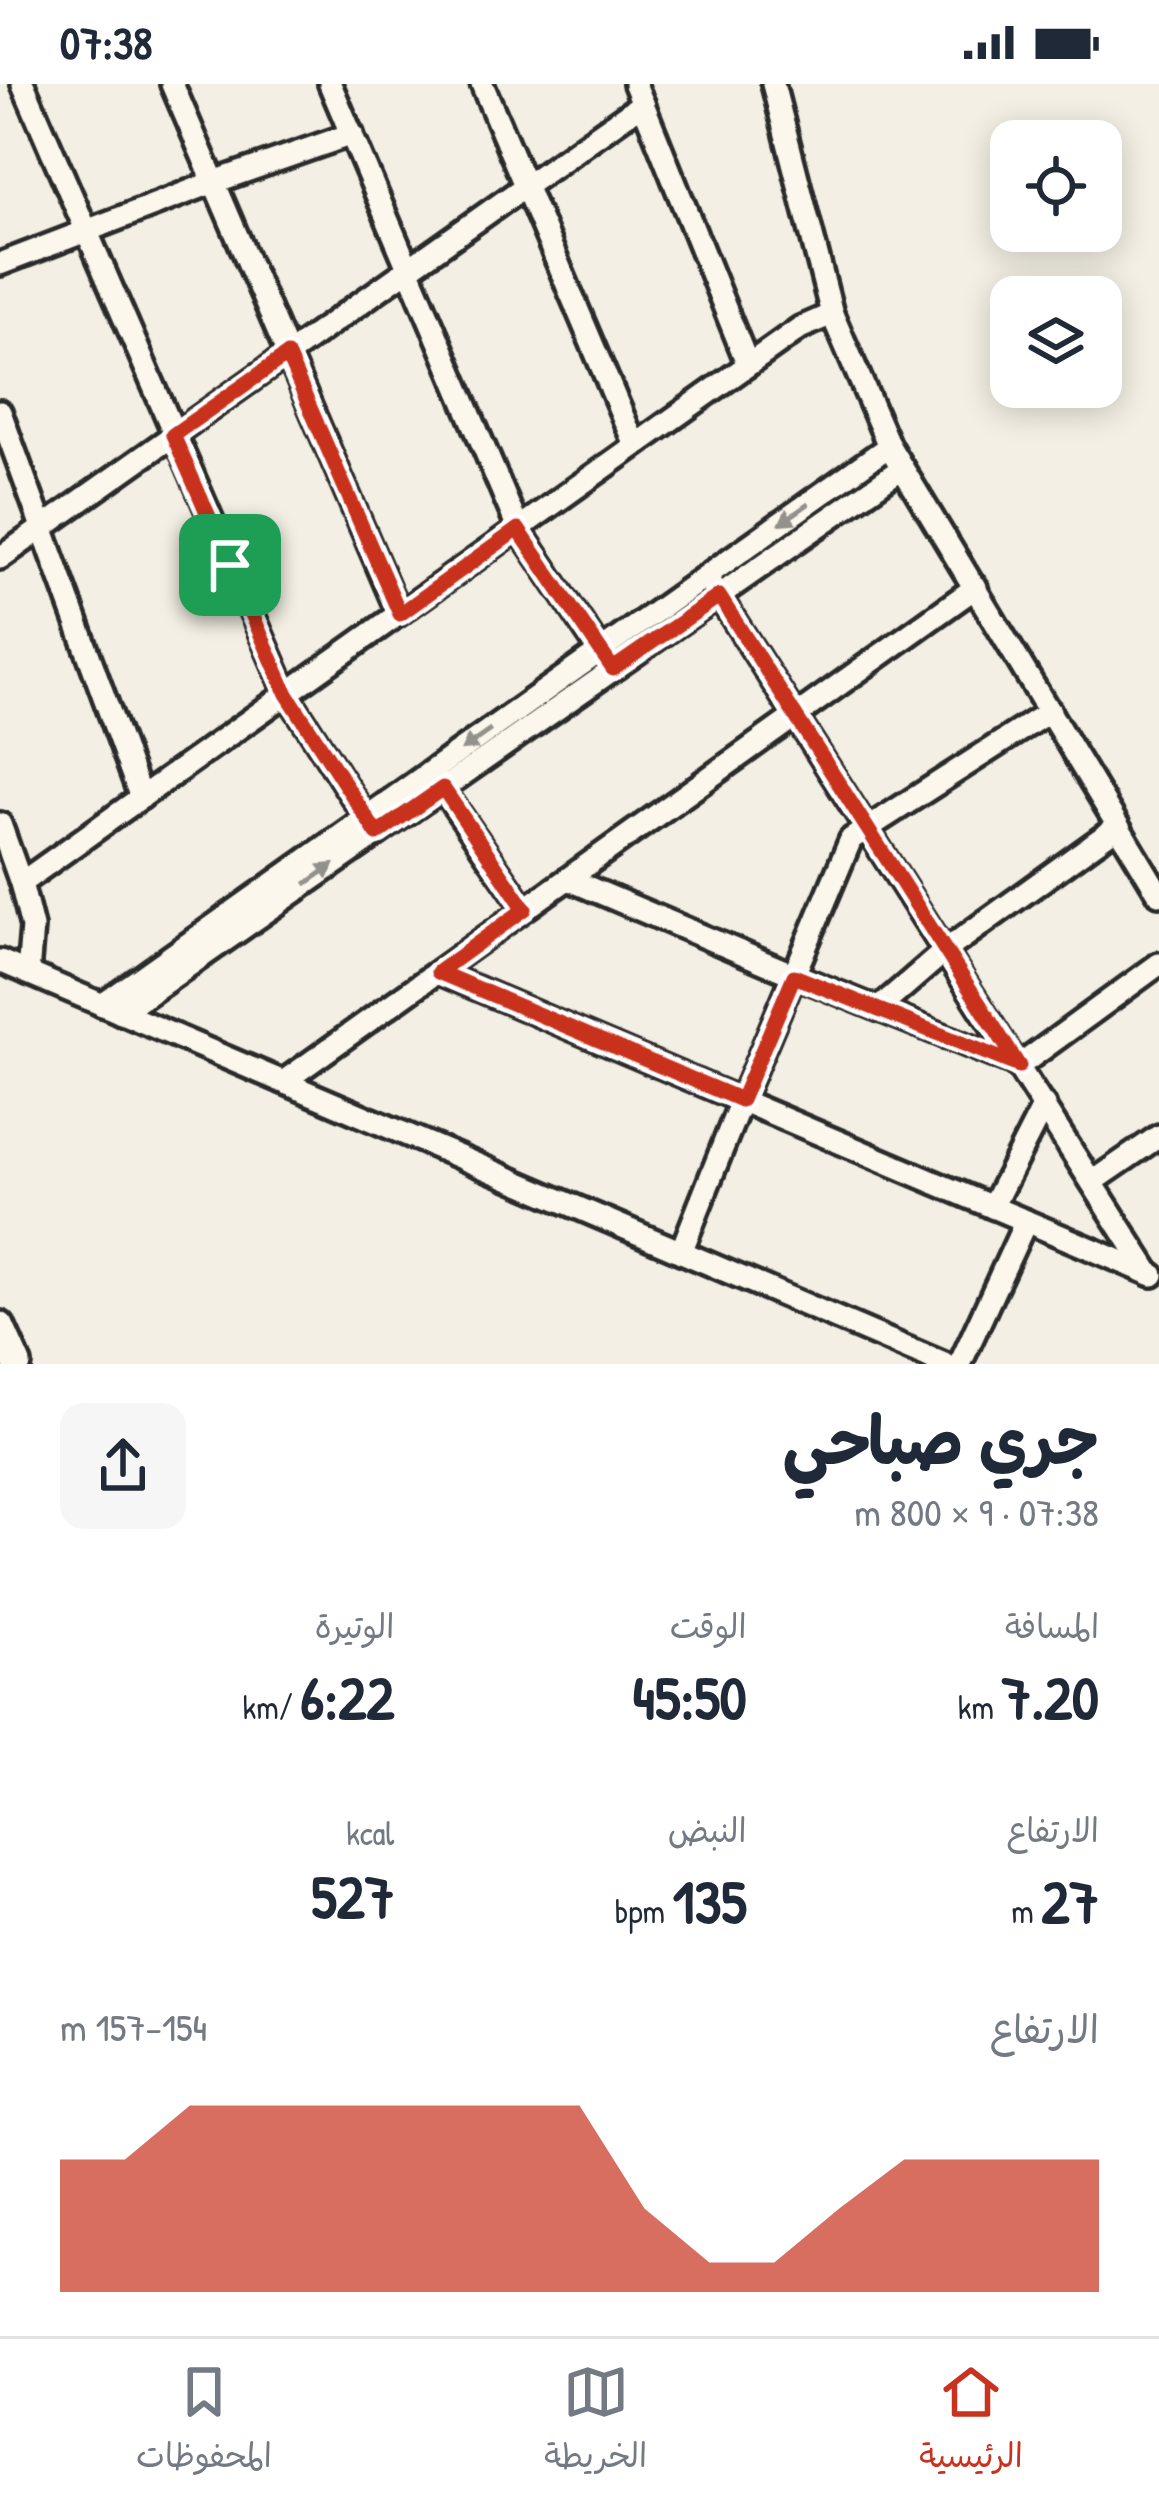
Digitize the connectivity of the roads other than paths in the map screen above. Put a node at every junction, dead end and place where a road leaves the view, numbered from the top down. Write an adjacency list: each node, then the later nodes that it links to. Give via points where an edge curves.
1 (22, 84): 10 (street)
2 (172, 84): 8 (street)
3 (331, 84): 7 (street)
4 (482, 84): 9 (street)
5 (772, 84): 13 (street)
6 (639, 94): 9 (street); 15 (street)
7 (352, 134): 8 (street); 12 (street)
8 (214, 182): 10 (street); 14 (street)
9 (525, 186): 12 (street); 18 (street)
10 (86, 232): 11 (street); 17 (street)
11 (0, 264)
12 (408, 269): 14 (street); 22 (street)
13 (832, 314): 15 (street); 19 (street)
14 (287, 355): 17 (street); 26 (street)
15 (748, 365): 18 (street)
16 (0, 412): 21 (street)
17 (173, 435): 21 (street); 28 (street)
18 (635, 446): 22 (street)
19 (889, 446): 20 (street); 24 (street, one-way to 24)
20 (902, 468): 24 (street); 25 (street)
21 (42, 529): 23 (street); 32 (street)
22 (518, 529): 26 (street); 27 (street)
23 (0, 559)
24 (713, 586): 27 (street); 30 (street)
25 (976, 587): 29 (street); 30 (street)
26 (400, 614): 28 (street)
27 (606, 660): 31 (street)
28 (287, 694): 32 (street); 34 (street)
29 (1050, 711): 35 (street); 36 (street)
30 (796, 716): 36 (street); 37 (street)
31 (436, 780): 34 (street); 40 (street)
32 (141, 798): 38 (street)
33 (0, 824): 38 (street)
34 (371, 826): 47 (street)
35 (1118, 826): 39 (street); 41 (street)
36 (868, 829): 41 (street); 46 (street, via 851,839)
37 (568, 879): 40 (street); 46 (street)
38 (21, 883): 45 (street, via 32,927)
39 (1159, 894)
40 (525, 909): 44 (street)
41 (946, 950): 48 (street); 49 (street)
42 (0, 962): 45 (street)
43 (1159, 964): 49 (street)
44 (438, 972): 50 (street); 51 (street)
45 (28, 974): 47 (street)
46 (794, 976): 48 (street); 51 (street)
47 (111, 1009): 50 (street)
48 (878, 1009): 49 (street)
49 (1019, 1066): 52 (street)
50 (284, 1082): 57 (street)
51 (741, 1100): 55 (street); 57 (street)
52 (1044, 1106): 54 (street); 55 (street)
53 (1159, 1136): 54 (street)
54 (1092, 1182): 58 (street)
55 (992, 1207): 56 (street)
56 (1026, 1221): 58 (street); 62 (street)
57 (681, 1252): 61 (street)
58 (1155, 1275)
59 (0, 1326): 60 (street)
60 (17, 1364)
61 (944, 1364)
62 (960, 1364)

